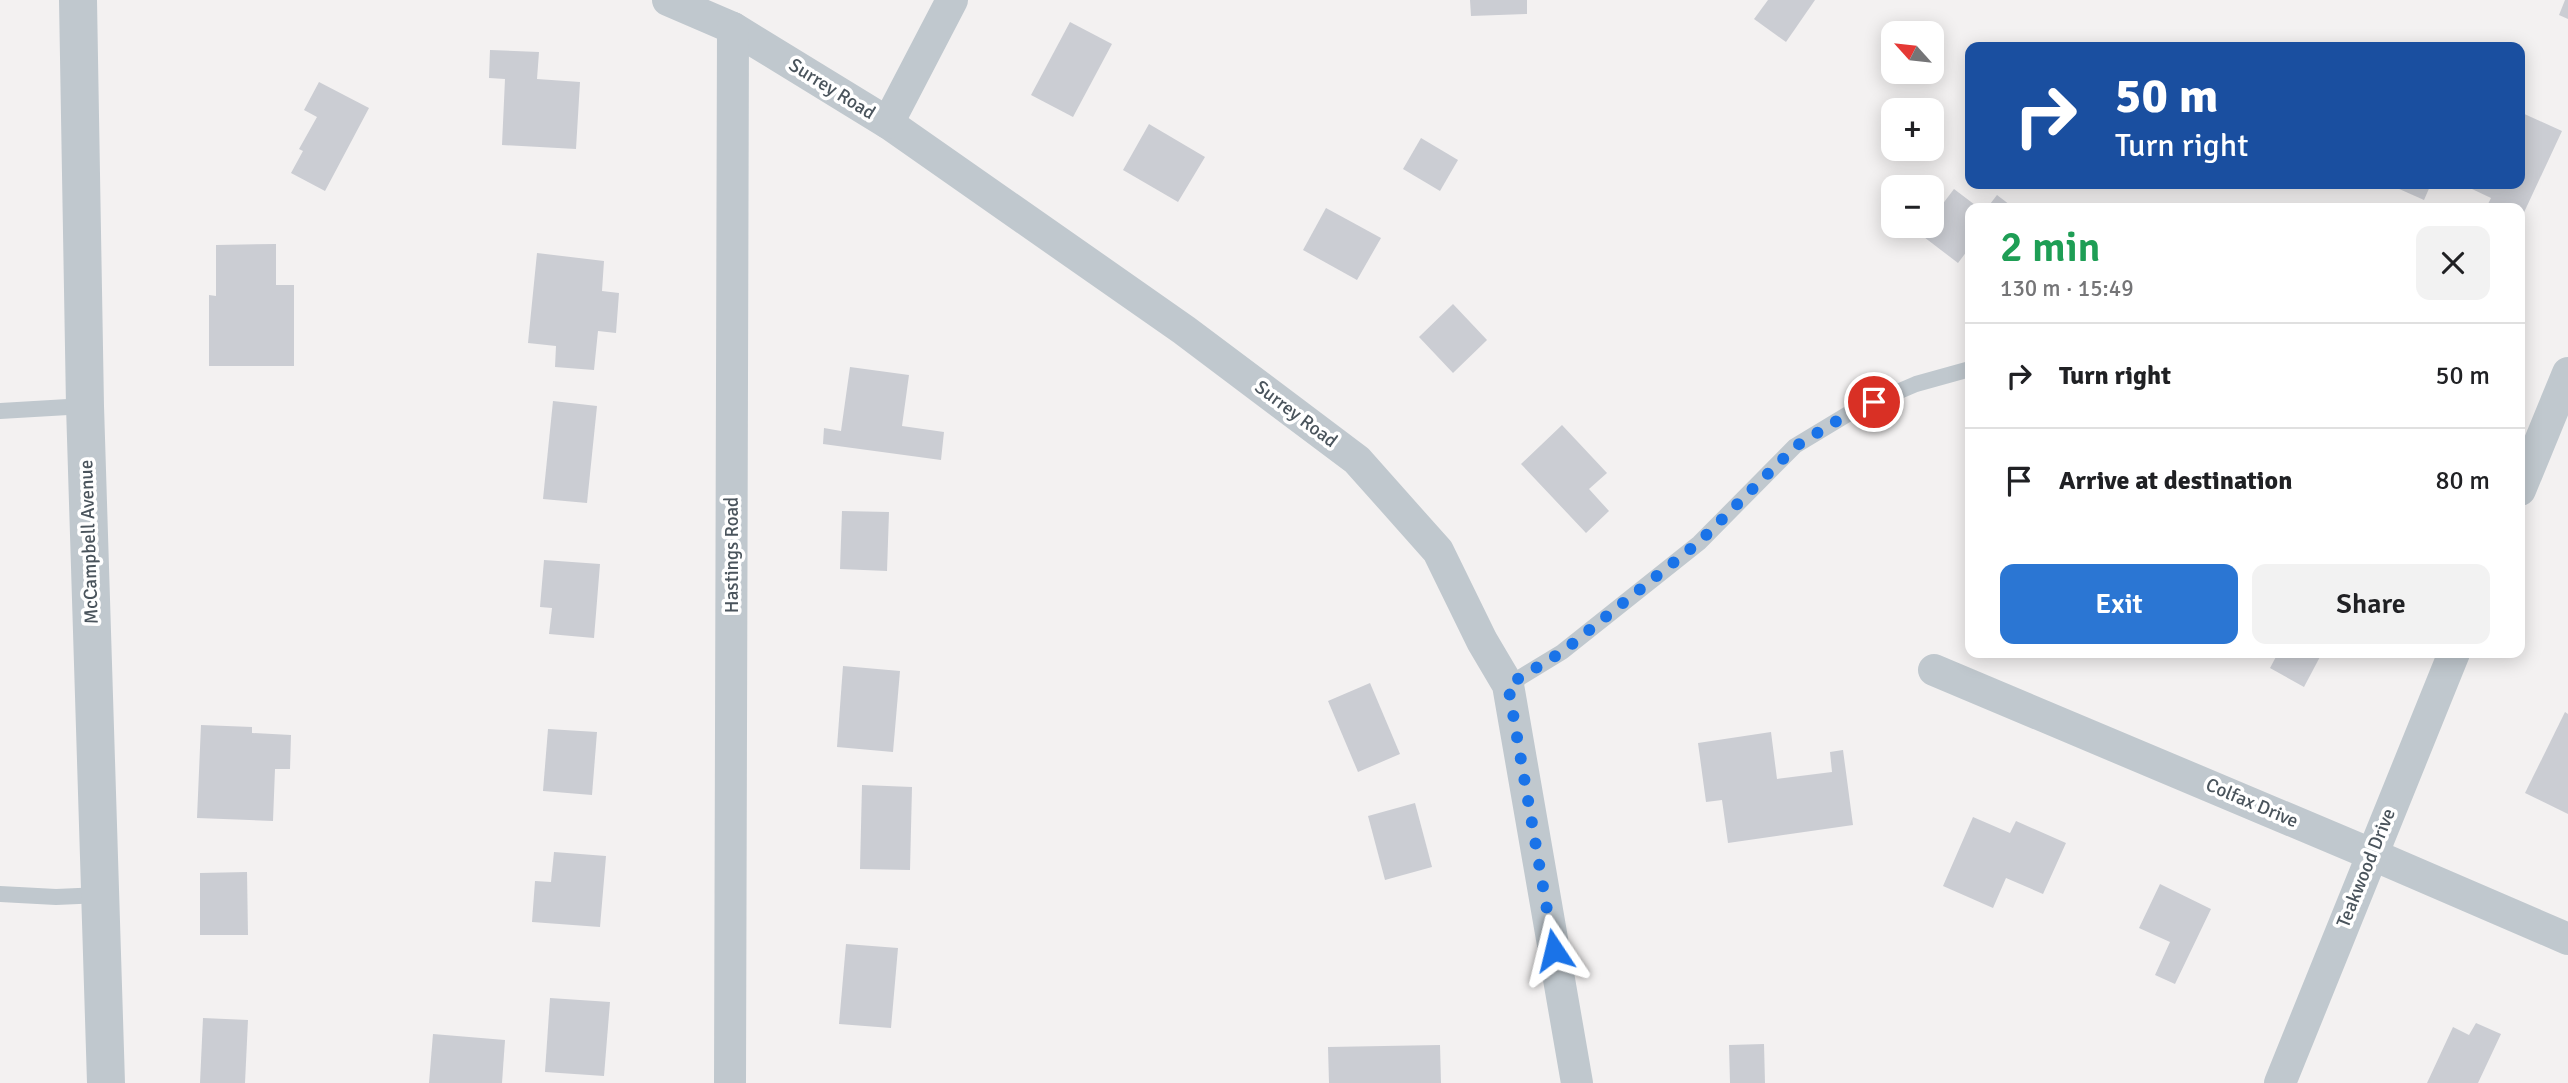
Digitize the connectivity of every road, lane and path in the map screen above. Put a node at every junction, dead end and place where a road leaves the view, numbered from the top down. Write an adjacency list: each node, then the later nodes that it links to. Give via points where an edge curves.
1 (78, 0): 8 (street, McCampbell Avenue)
2 (668, 0): 4 (street, Surrey Road)
3 (952, 0): 5 (street)
4 (733, 28): 5 (street, Surrey Road); 19 (street, Hastings Road)
5 (888, 123): 13 (street, Surrey Road, via 1184,330 1357,460 1438,551)
6 (1965, 370): 13 (lane, via 1916,384 1853,411 1796,446 1699,542 1562,652)
7 (2568, 373): 10 (street)
8 (85, 406): 9 (lane); 16 (street, McCampbell Avenue)
9 (0, 411)
10 (2525, 478)
11 (2452, 658): 14 (street, Teakwood Drive)
12 (1934, 670): 14 (street, Colfax Drive)
13 (1508, 685): 20 (street, Surrey Road)
14 (2371, 853): 17 (street, Colfax Drive); 21 (street, Teakwood Drive)
15 (0, 894): 16 (lane)
16 (101, 895): 18 (street, McCampbell Avenue)
17 (2568, 939)
18 (106, 1083)
19 (730, 1083)
20 (1577, 1083)
21 (2280, 1083)

